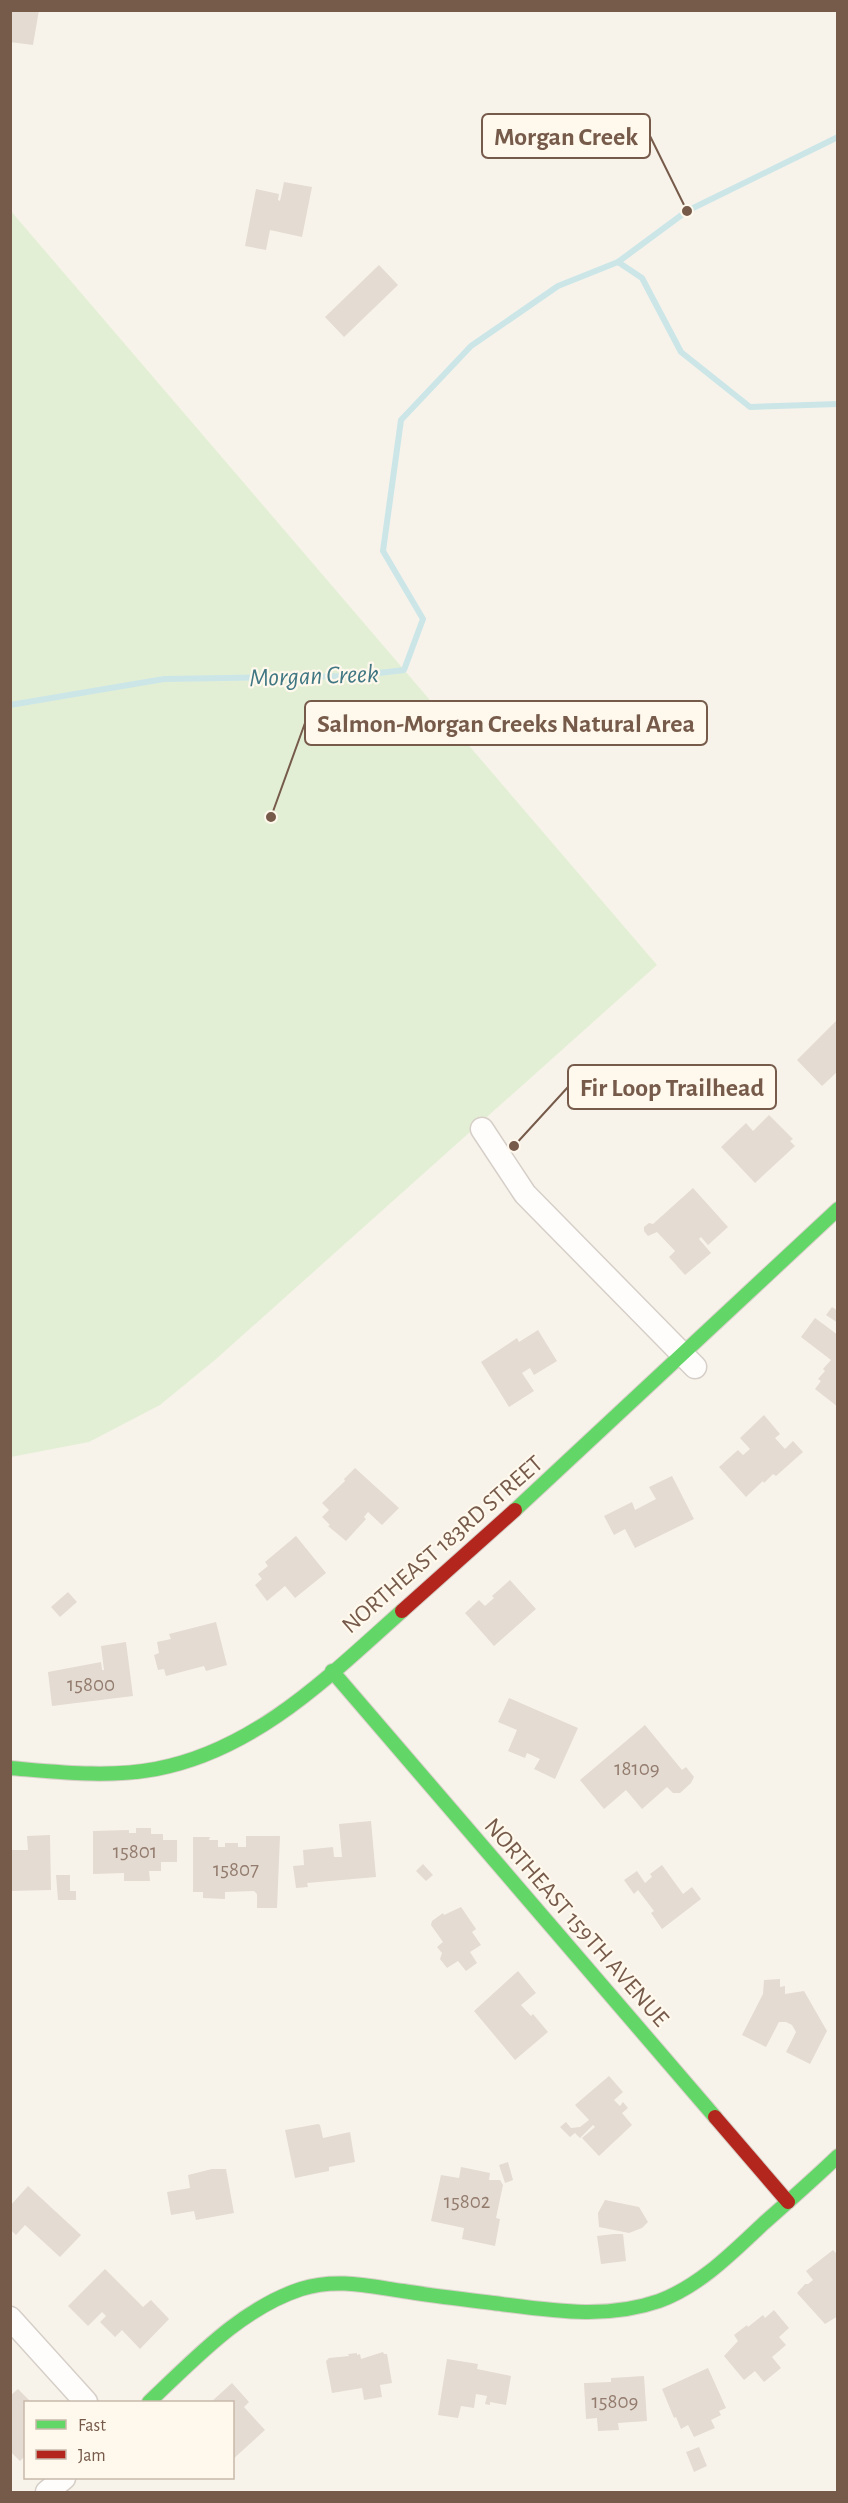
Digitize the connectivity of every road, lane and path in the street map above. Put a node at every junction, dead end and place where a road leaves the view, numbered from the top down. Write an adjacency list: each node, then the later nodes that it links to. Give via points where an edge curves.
1 (482, 1129): 3 (street, via 525,1194)
2 (837, 1209): 3 (street, NORTHEAST 183RD STREET)
3 (690, 1361): 4 (street, NORTHEAST 183RD STREET)
4 (332, 1671): 5 (street, NORTHEAST 183RD STREET, via 277,1716 242,1738 175,1765 88,1775); 7 (street, NORTHEAST 159TH AVENUE)
5 (10, 1768)
6 (837, 2156): 7 (street)
7 (788, 2202): 10 (street, via 709,2273 672,2295 618,2312 588,2314 354,2283 328,2283 297,2291 247,2317)
8 (10, 2318): 9 (street)
9 (84, 2401)
10 (151, 2401)
11 (63, 2479): 12 (street)
12 (47, 2493)

